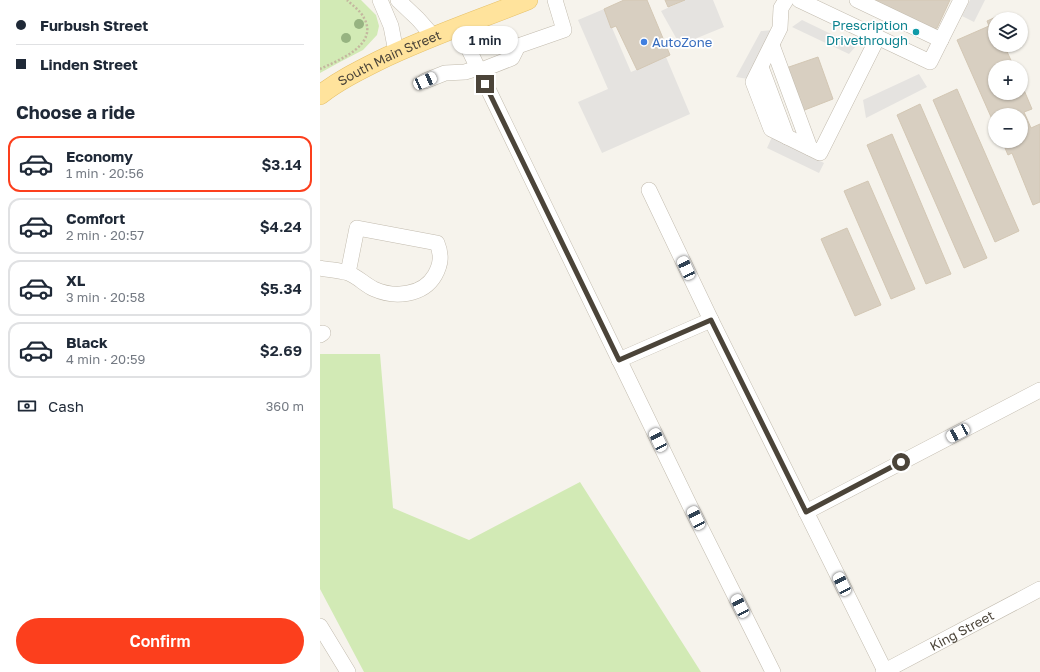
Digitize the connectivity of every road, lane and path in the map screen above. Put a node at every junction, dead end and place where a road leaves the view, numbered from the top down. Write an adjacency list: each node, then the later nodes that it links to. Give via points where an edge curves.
1 (347, 0): 16 (path, via 364,17 367,36 352,53)
2 (380, 0): 14 (street, via 392,26)
3 (398, 0): 11 (street)
4 (528, 0): 10 (main road, South Main Street)
5 (555, 0): 17 (street, via 564,30 518,46 512,58)
6 (786, 0): 15 (street, via 781,8 780,28)
7 (799, 0): 12 (street)
8 (961, 0): 13 (street)
9 (862, 2): 13 (street, via 886,24)
10 (458, 27): 11 (main road, South Main Street); 17 (street)
11 (433, 36): 14 (main road, South Main Street)
12 (878, 37): 13 (street, via 930,62); 20 (street, via 820,153)
13 (939, 44)
14 (396, 52): 19 (main road, South Main Street, via 353,74)
15 (766, 56): 20 (street); 20 (street, via 753,82 771,129)
16 (320, 69)
17 (478, 70): 18 (street, via 445,73); 25 (street)
18 (425, 81)
19 (320, 95)
20 (798, 142)
21 (649, 190): 24 (street)
22 (320, 268): 23 (street)
23 (348, 273): 23 (street, via 375,290 387,294 414,293 432,279 440,262 441,252 437,243 357,228)
24 (711, 320): 25 (street); 27 (street)
25 (619, 360): 31 (street)
26 (1040, 390): 27 (street)
27 (806, 512): 32 (street)
28 (1040, 589): 32 (street, King Street)
29 (320, 626): 30 (street)
30 (348, 672)
31 (773, 672)
32 (884, 672)

